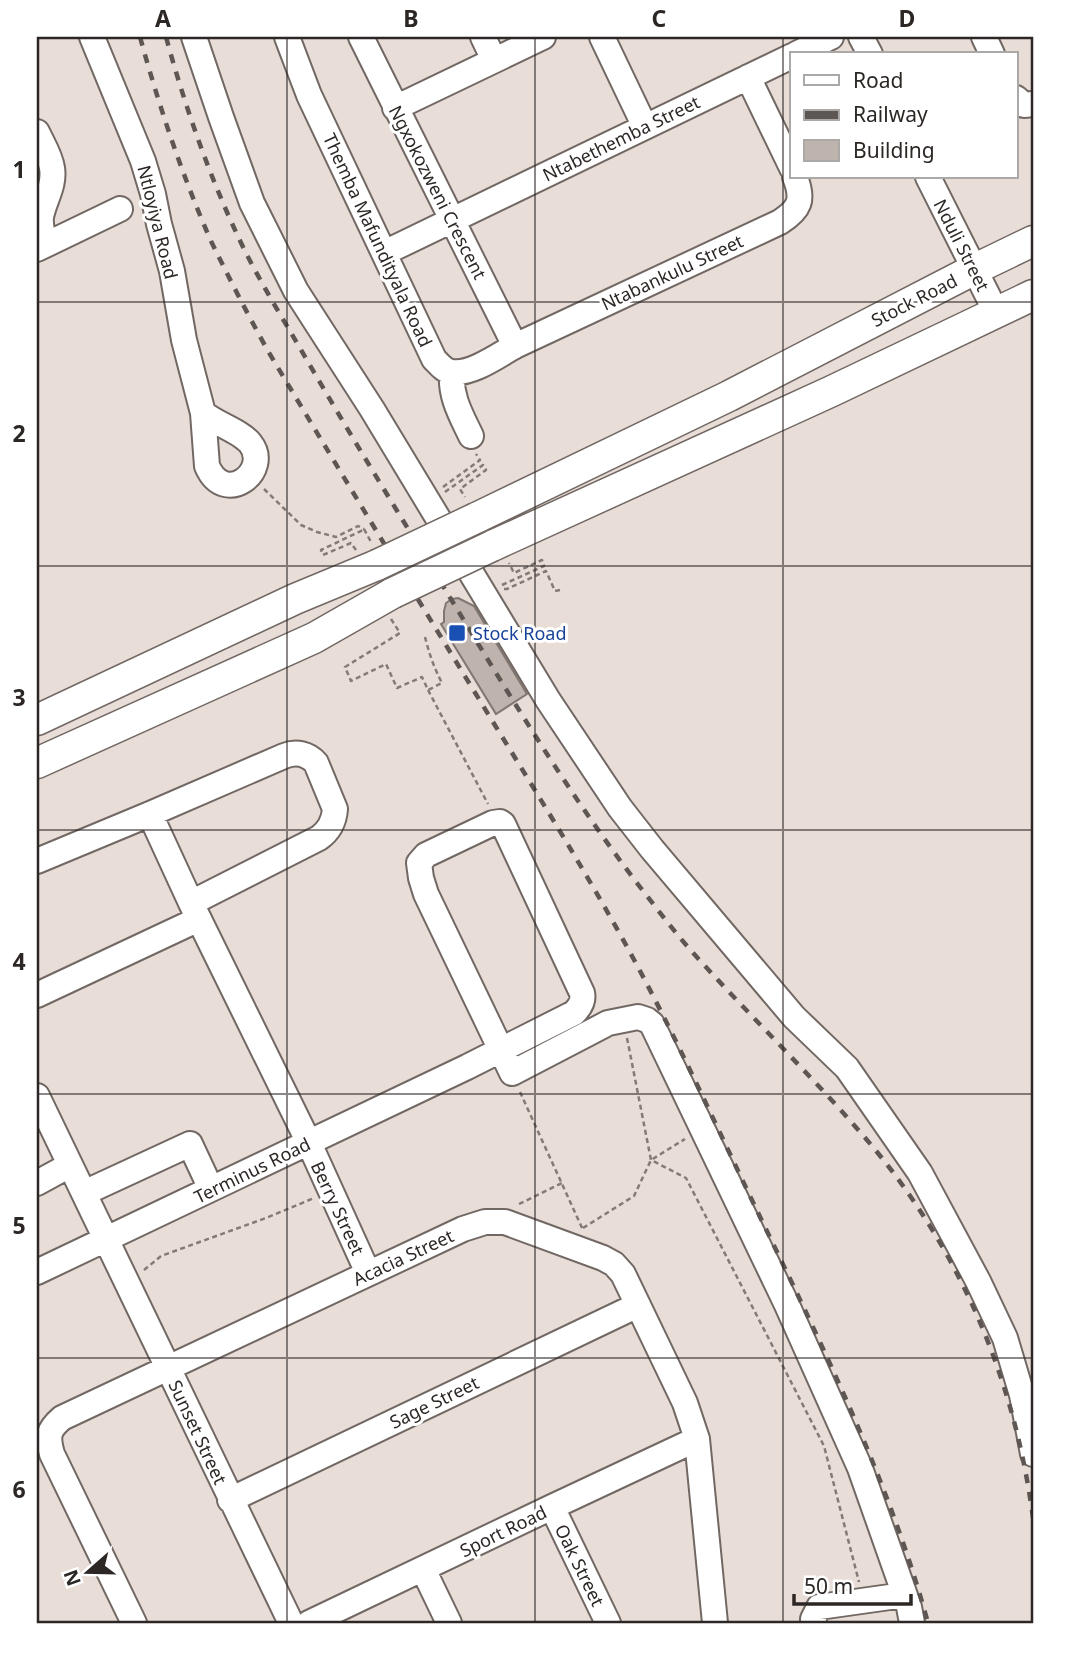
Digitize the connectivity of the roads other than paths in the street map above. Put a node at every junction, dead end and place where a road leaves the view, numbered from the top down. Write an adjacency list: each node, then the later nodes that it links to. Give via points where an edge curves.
1 (92, 37): 29 (street, Ntloyiya Road, via 153,194)
2 (194, 37): 50 (street, via 252,203 296,291 548,699 652,849 794,1017 847,1068 920,1173 1005,1338)
3 (287, 37): 23 (street, Themba Mafundityala Road, via 309,95)
4 (361, 37): 13 (street, Ngxokozweni Crescent)
5 (483, 37): 11 (street)
6 (543, 37): 11 (street)
7 (603, 37): 14 (street)
8 (831, 37): 9 (street, Ntabethemba Street)
9 (800, 52)
10 (790, 57): 12 (street, Ntabethemba Street)
11 (494, 60): 13 (street)
12 (748, 77): 14 (street, Ntabethemba Street); 16 (street)
13 (395, 108): 20 (street, Ngxokozweni Crescent)
14 (645, 127): 20 (street, Ntabethemba Street)
15 (37, 132): 22 (street, via 52,168 51,189 41,216)
16 (790, 164)
17 (796, 178): 27 (street, Ntabankulu Street, via 800,202 780,222)
18 (929, 178): 24 (street, Nduli Street)
19 (120, 209): 22 (street)
20 (451, 220): 23 (street, Ntabethemba Street); 27 (street, Ngxokozweni Crescent)
21 (1033, 241): 24 (main road, Stock Road)
22 (41, 247)
23 (384, 253): 28 (street, Themba Mafundityala Road, via 434,359)
24 (975, 269): 26 (street, Nduli Street); 31 (main road, Stock Road, bridge, via 729,396 369,555 295,599)
25 (1033, 295): 26 (main road)
26 (996, 312): 32 (main road, bridge, via 390,603)
27 (515, 346): 28 (street, via 480,366)
28 (452, 372): 30 (street, via 453,396)
29 (203, 413)
30 (473, 445)
31 (37, 720)
32 (37, 763)
33 (150, 814): 34 (street); 35 (street, Berry Street); 35 (street, via 290,753 311,757 316,763 335,809 327,832)
34 (37, 860)
35 (195, 911): 36 (street); 39 (street, Berry Street)
36 (37, 995)
37 (500, 1050): 37 (street, via 573,1013 583,997 503,824 496,822 426,855 419,863 426,894); 39 (street, Terminus Road); 54 (street, via 512,1073 608,1023 642,1018 652,1024 860,1468)
38 (37, 1096): 40 (street, Sunset Street)
39 (309, 1143): 42 (street, Terminus Road); 46 (street, Berry Street)
40 (71, 1165): 41 (street); 43 (street, Sunset Street)
41 (37, 1183)
42 (211, 1189): 43 (street, via 190,1144); 44 (street, Terminus Road)
43 (84, 1194): 44 (street, Sunset Street)
44 (107, 1239): 45 (street, Terminus Road); 48 (street, Sunset Street)
45 (37, 1272)
46 (368, 1273): 47 (street, Acacia Street, via 463,1229 505,1222 614,1264); 48 (street, Acacia Street)
47 (638, 1305): 49 (street, Acacia Street, via 685,1403); 51 (street, Sage Street)
48 (168, 1369): 51 (street, Sunset Street); 55 (street, Acacia Street, via 62,1419 52,1427 49,1441)
49 (697, 1439): 52 (street, Sport Road); 60 (street, Acacia Street)
50 (1033, 1454)
51 (230, 1500): 56 (street, Sunset Street)
52 (552, 1507): 53 (street, Sport Road); 59 (street, Oak Street)
53 (423, 1569): 57 (street, Sport Road); 58 (street)
54 (904, 1595): 61 (street, via 819,1607); 62 (street)
55 (134, 1623)
56 (291, 1623)
57 (309, 1623)
58 (449, 1623)
59 (608, 1623)
60 (715, 1623)
61 (814, 1623)
62 (912, 1623)

